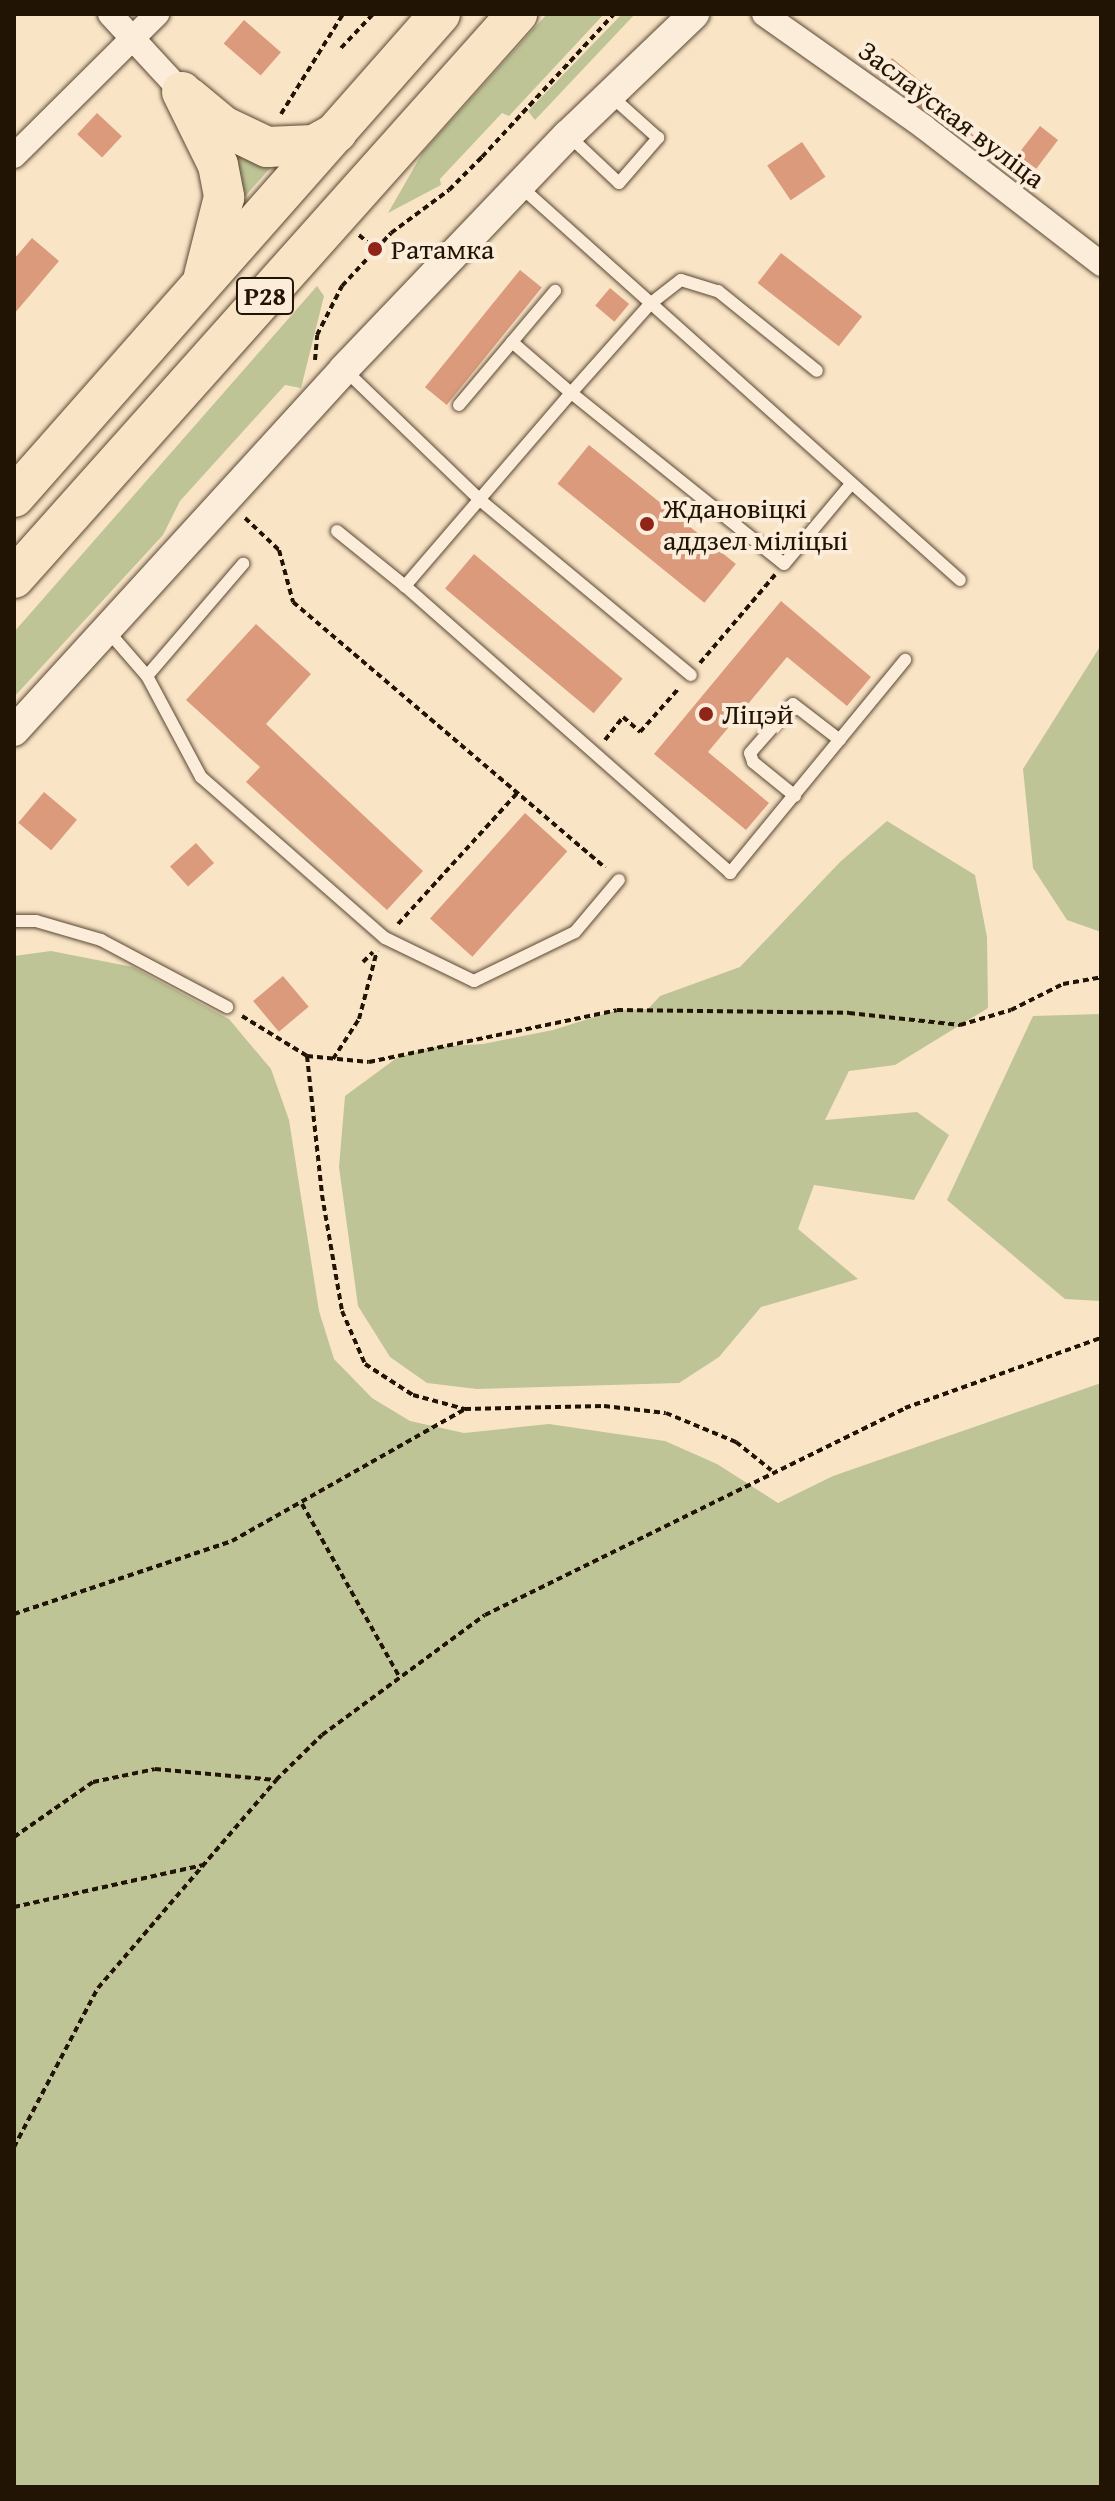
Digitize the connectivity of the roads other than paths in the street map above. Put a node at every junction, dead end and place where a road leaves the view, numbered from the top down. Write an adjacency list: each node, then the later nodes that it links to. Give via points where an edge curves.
1 (110, 14): 7 (street)
2 (157, 14): 7 (street)
3 (440, 14): 10 (highway, Р28)
4 (517, 14): 28 (highway, Р28)
5 (694, 14): 9 (street)
6 (764, 14): 14 (street, Заслаўская вуліца, via 924,127)
7 (133, 37): 8 (street); 12 (street)
8 (182, 92): 10 (highway, via 249,140 290,150); 17 (highway, via 218,165 224,197 208,271)
9 (609, 94): 11 (street); 11 (lane, via 658,138 619,183)
10 (342, 130): 17 (highway, Р28)
11 (568, 135): 13 (street)
12 (14, 156)
13 (519, 185): 16 (lane); 19 (street)
14 (1101, 264)
15 (555, 291): 18 (lane)
16 (650, 304): 20 (lane, via 681,280 706,283); 21 (lane); 23 (lane)
17 (186, 308): 24 (highway, Р28)
18 (512, 342): 21 (lane); 22 (lane)
19 (333, 368): 25 (lane); 31 (street)
20 (817, 371)
21 (571, 393): 23 (lane, via 784,564); 25 (lane)
22 (459, 405)
23 (851, 484): 29 (lane)
24 (14, 497)
25 (480, 500): 30 (lane); 33 (lane)
26 (337, 531): 30 (lane)
27 (243, 564): 34 (lane)
28 (14, 578)
29 (960, 580)
30 (405, 586): 37 (lane, via 730,873)
31 (107, 630): 34 (lane); 35 (street)
32 (905, 660): 36 (lane)
33 (691, 675)
34 (147, 676): 38 (lane, via 201,777 385,938 474,981 575,932)
35 (14, 731)
36 (840, 740): 37 (lane); 37 (lane, via 793,704 750,753 753,762)
37 (795, 796)
38 (619, 880)
39 (14, 921): 40 (lane, via 36,921 101,940)
40 (227, 1007)

